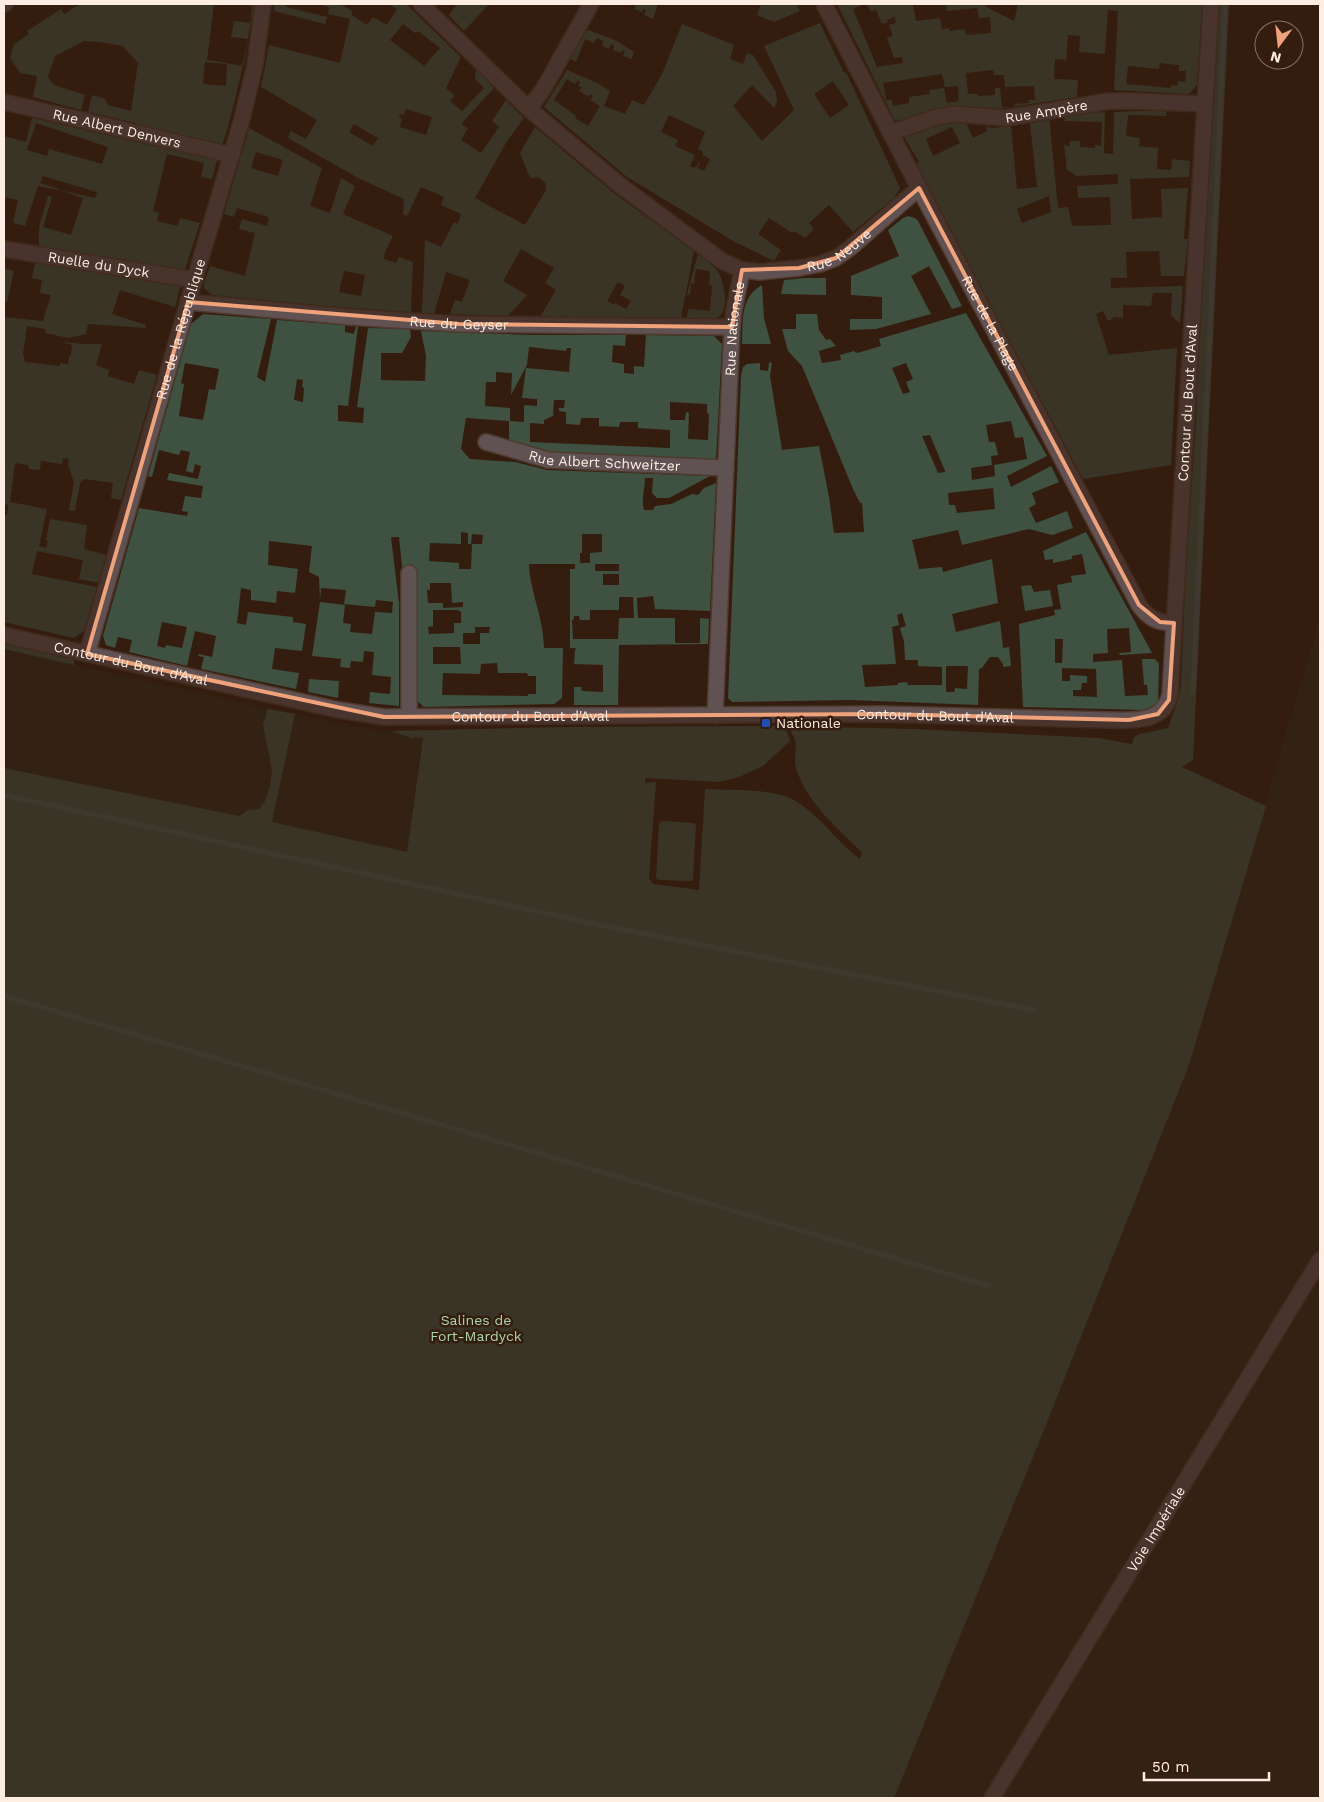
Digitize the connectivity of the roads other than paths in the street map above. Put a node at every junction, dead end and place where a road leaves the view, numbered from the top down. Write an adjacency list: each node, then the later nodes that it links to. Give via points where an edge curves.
1 (263, 4): 10 (street, Rue de la République, via 255,66)
2 (421, 4): 8 (street, Rue Nationale)
3 (591, 4): 8 (street)
4 (824, 4): 9 (street, Rue de la Plage)
5 (1211, 4): 7 (street, Contour du Bout d'Aval)
6 (4, 102): 10 (street, Rue Albert Denvers)
7 (1206, 104): 9 (street, Rue Ampère, via 1134,100 1006,118 953,114); 20 (street, Contour du Bout d'Aval)
8 (529, 109): 13 (street, Rue Nationale, via 632,194 722,261)
9 (891, 133): 11 (street, Rue de la Plage)
10 (232, 155): 14 (street, Rue de la République)
11 (919, 188): 13 (street, Rue Neuve, via 836,258 799,268 760,272); 20 (street, Rue de la Plage, via 1139,605 1153,619)
12 (4, 249): 14 (street, Ruelle du Dyck)
13 (742, 270): 16 (street, Rue Nationale)
14 (195, 280): 15 (street, Rue de la République)
15 (188, 302): 16 (street, Rue du Geyser, via 459,324); 22 (street, Rue de la République)
16 (732, 327): 18 (street, Rue Nationale)
17 (486, 442): 18 (street, Rue Albert Schweitzer, via 548,460)
18 (726, 468): 23 (street, Rue Nationale)
19 (408, 573): 24 (street)
20 (1174, 624): 23 (street, Contour du Bout d'Aval, via 1169,700 1158,714 1144,719 881,714)
21 (4, 635): 22 (street, Contour du Bout d'Aval)
22 (87, 654): 24 (street, Contour du Bout d'Aval, via 339,710)
23 (715, 716): 24 (street, Contour du Bout d'Aval)
24 (409, 717)
25 (1320, 1260): 26 (street, Voie Impériale)
26 (992, 1798)

